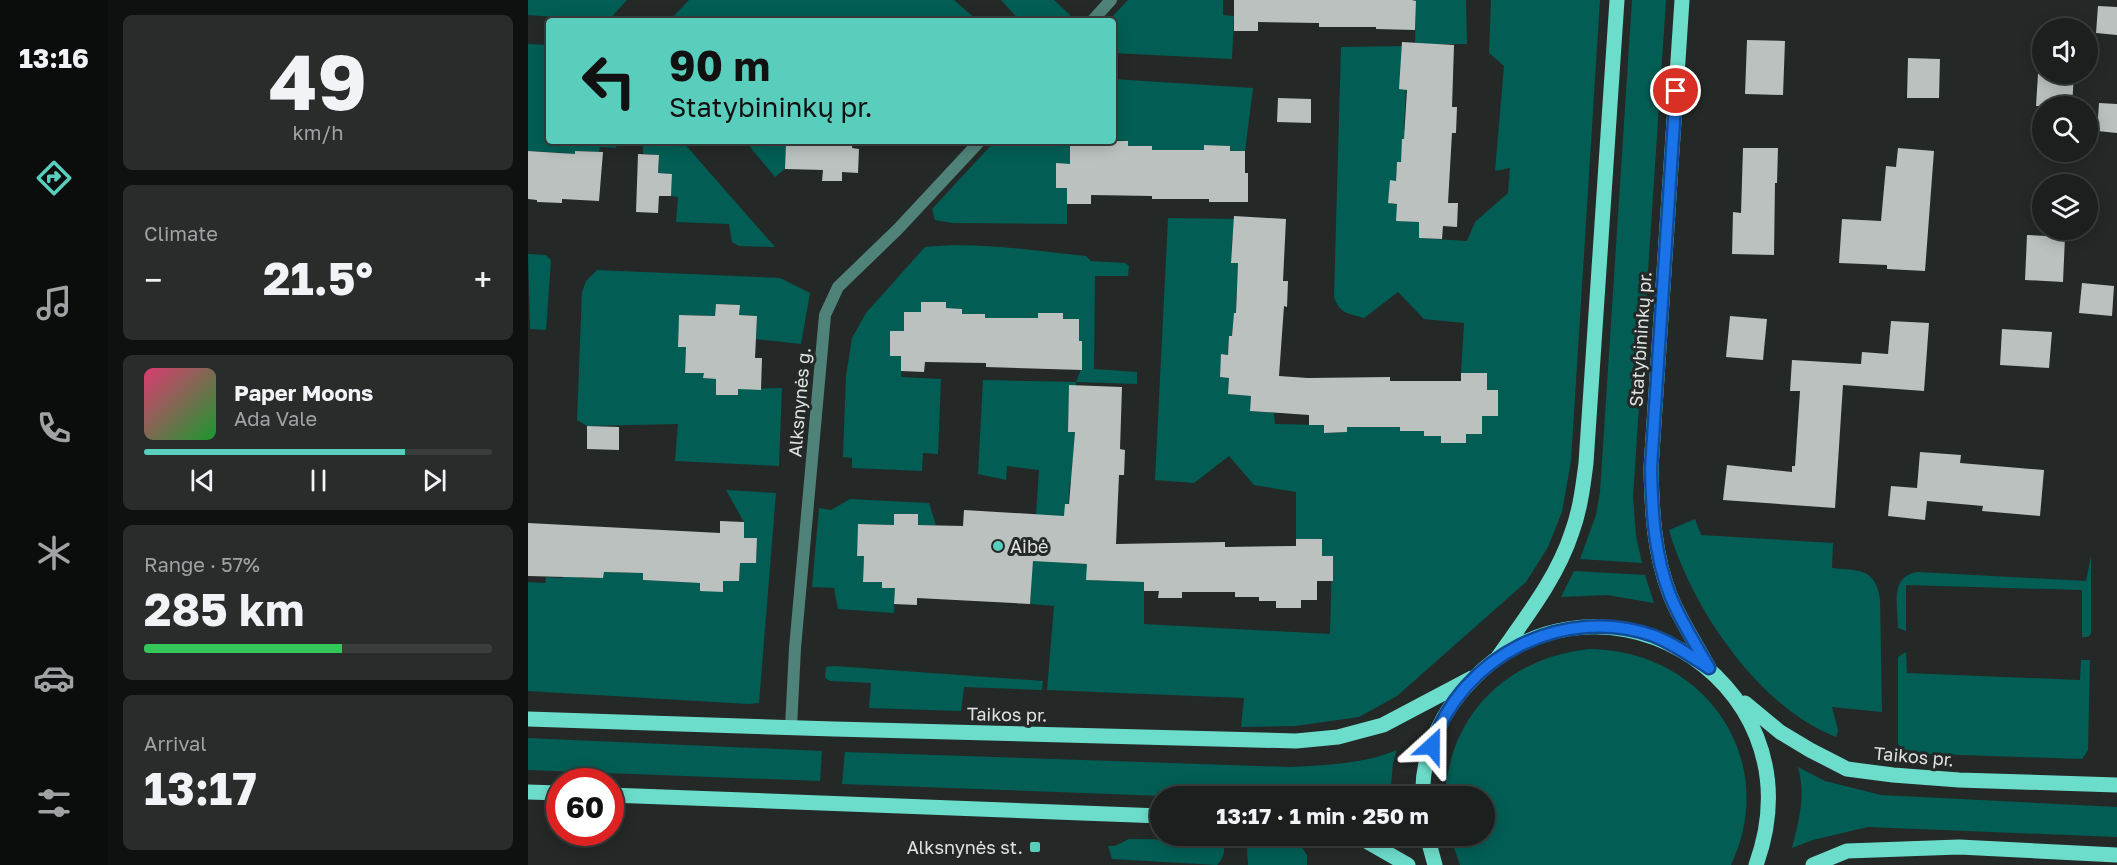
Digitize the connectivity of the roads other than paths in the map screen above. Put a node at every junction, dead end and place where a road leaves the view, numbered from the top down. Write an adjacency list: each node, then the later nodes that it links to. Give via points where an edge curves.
1 (1111, 0): 4 (street)
2 (1617, 0): 6 (main road, via 1581,501 1559,564)
3 (1682, 0): 7 (main road, Statybininkų pr., via 1651,468 1652,507 1654,537 1670,596)
4 (1095, 18)
5 (977, 144): 11 (street, Alksnynės g., via 838,287 825,315)
6 (1498, 657): 7 (main road, via 1527,641 1558,631 1600,627 1653,636); 8 (main road)
7 (1709, 668): 9 (main road)
8 (1472, 678): 11 (main road, Taikos pr., via 1383,725 1338,737 1296,741); 13 (main road, via 1437,730)
9 (1731, 692): 12 (main road, Taikos pr., via 1780,732 1847,769 1959,780); 23 (main road, via 1758,739 1768,781 1769,813)
10 (528, 719): 11 (main road, Taikos pr.)
11 (791, 727)
12 (2117, 785)
13 (1424, 786)
14 (528, 792): 15 (main road)
15 (546, 793)
16 (624, 796): 17 (main road)
17 (1150, 816)
18 (1375, 846): 21 (main road)
19 (1430, 846): 22 (main road)
20 (2117, 855): 24 (main road, via 1959,847 1847,851)
21 (1408, 865)
22 (1435, 865)
23 (1756, 865)
24 (1813, 865)

